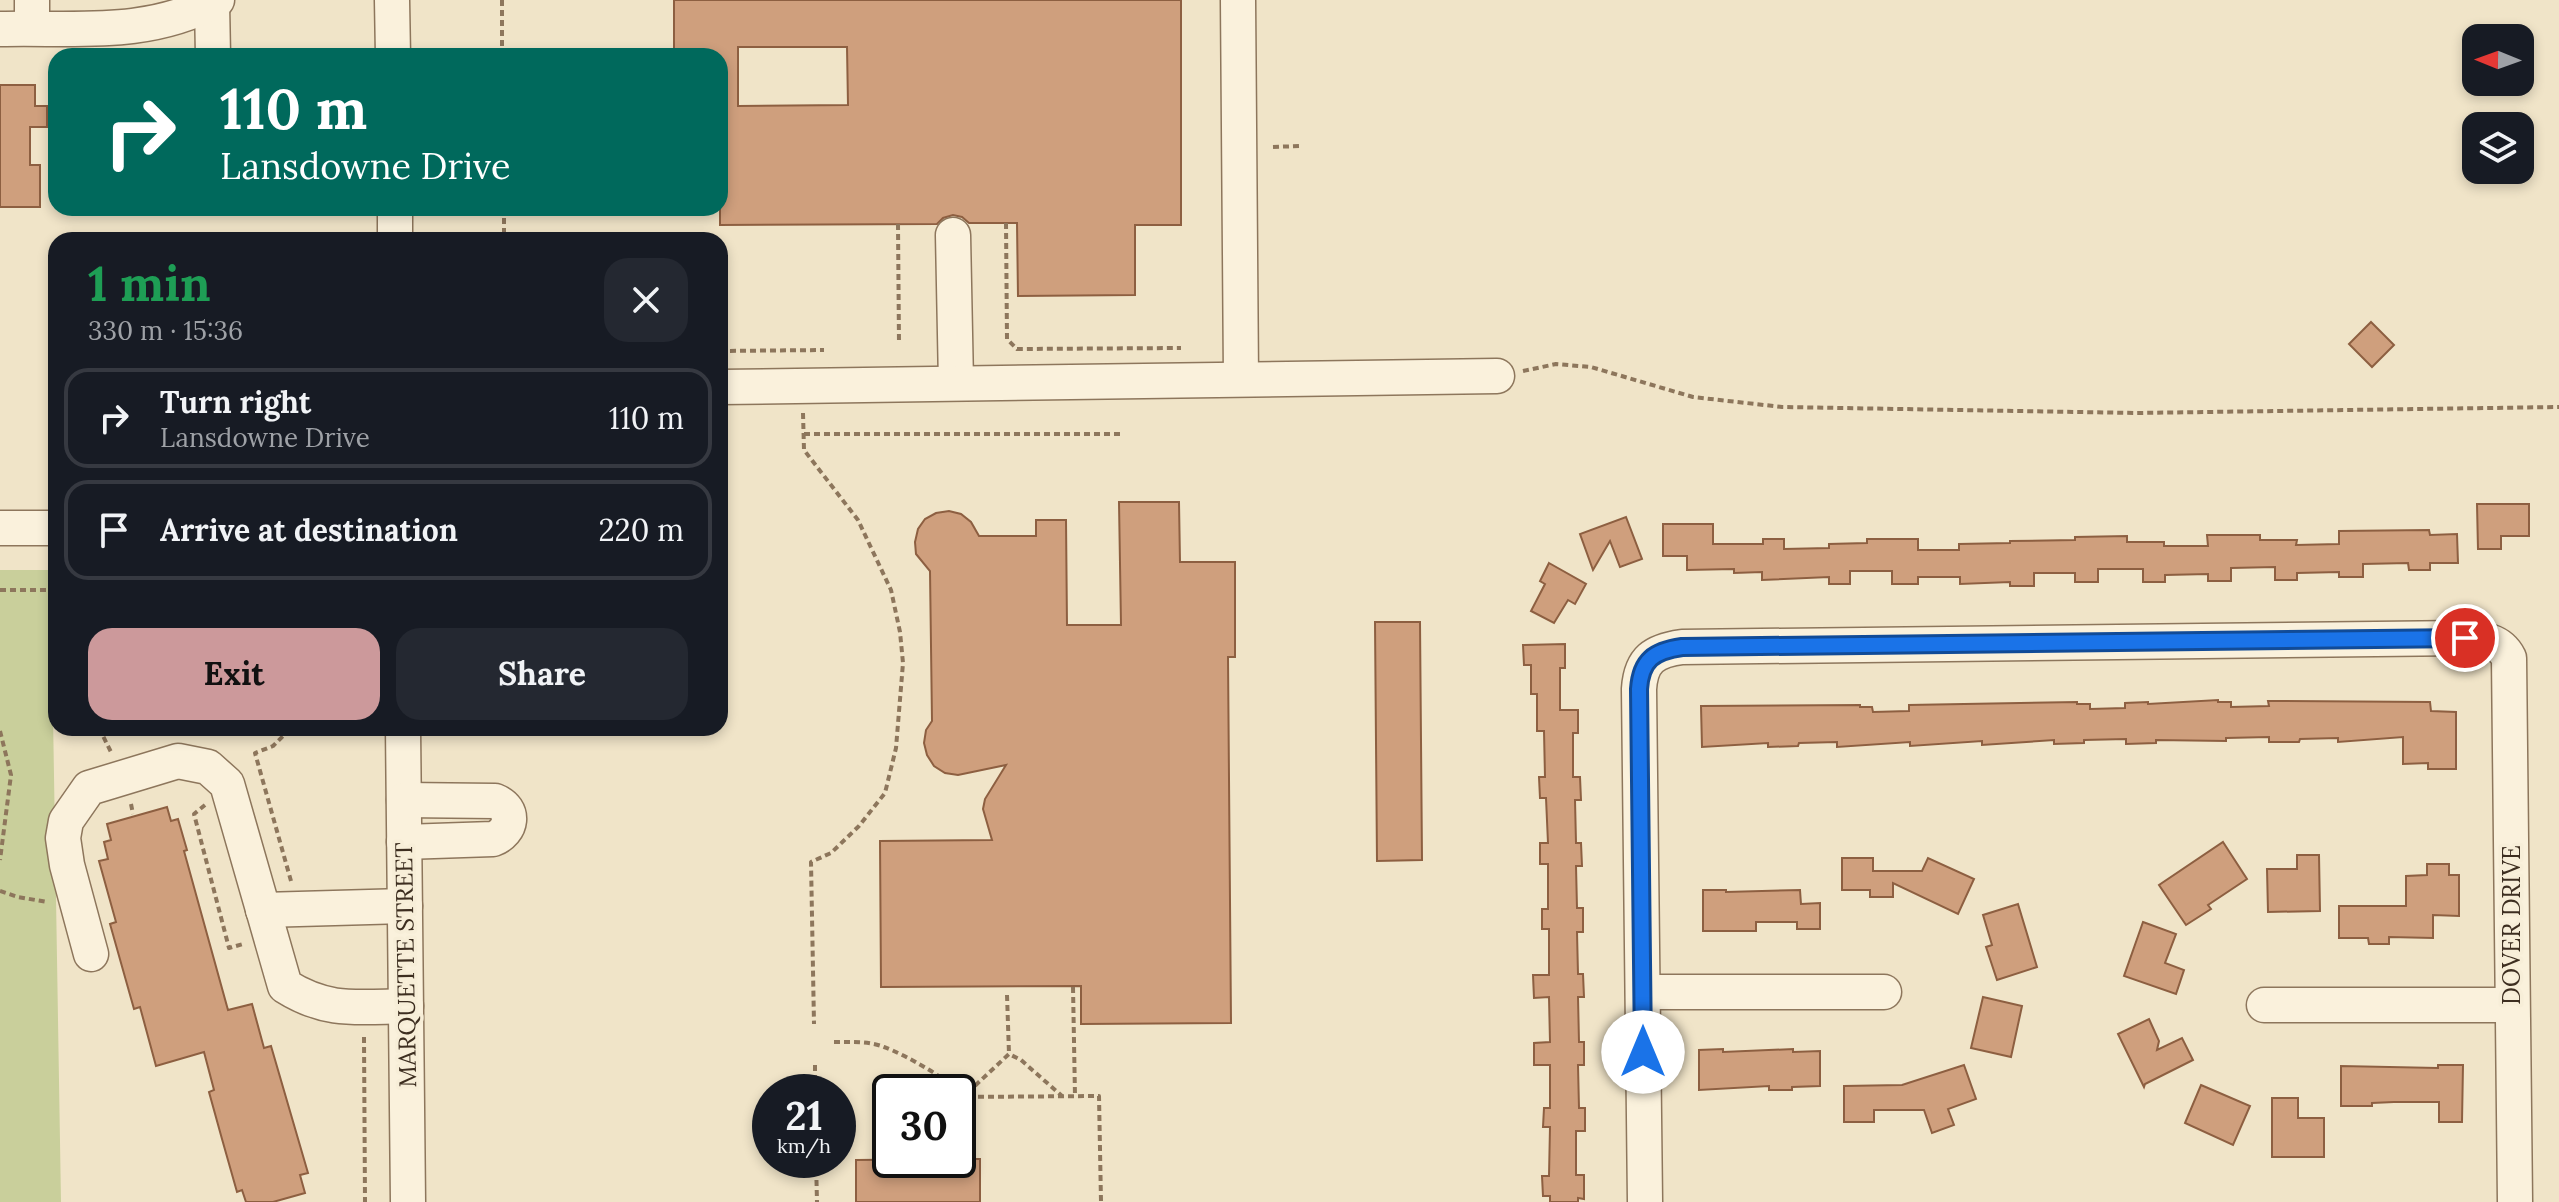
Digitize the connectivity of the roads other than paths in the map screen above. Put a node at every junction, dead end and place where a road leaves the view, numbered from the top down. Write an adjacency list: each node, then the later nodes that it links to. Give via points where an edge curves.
1 (392, 0): 7 (street)
2 (1238, 0): 10 (street)
3 (214, 1): 5 (street, via 170,21); 6 (street)
4 (21, 19): 5 (street)
5 (73, 42)
6 (213, 48)
7 (393, 48)
8 (953, 235): 11 (street)
9 (1497, 376): 10 (street)
10 (1241, 378): 11 (street)
11 (956, 383): 12 (street)
12 (728, 387)
13 (0, 528): 14 (street)
14 (48, 528)
15 (403, 736): 16 (street, MARQUETTE STREET)
16 (404, 800): 17 (street, MARQUETTE STREET); 17 (street, via 495,801 509,814 503,834 493,839)
17 (404, 842): 18 (street, MARQUETTE STREET)
18 (405, 906): 19 (street); 25 (street, MARQUETTE STREET)
19 (263, 910): 20 (street, via 227,784 208,767 178,761 89,788 66,821 67,865); 25 (street, via 285,986 306,1000 338,1007)
20 (91, 954)
21 (1643, 992): 22 (street); 24 (street, DOVER DRIVE, via 1639,689 1645,663 1658,653 1682,647 2465,638 2488,639 2509,658); 27 (street)
22 (1884, 992)
23 (2264, 1005): 24 (street)
24 (2512, 1005): 28 (street, DOVER DRIVE)
25 (406, 1006): 26 (street, MARQUETTE STREET)
26 (408, 1202)
27 (1645, 1202)
28 (2515, 1202)

